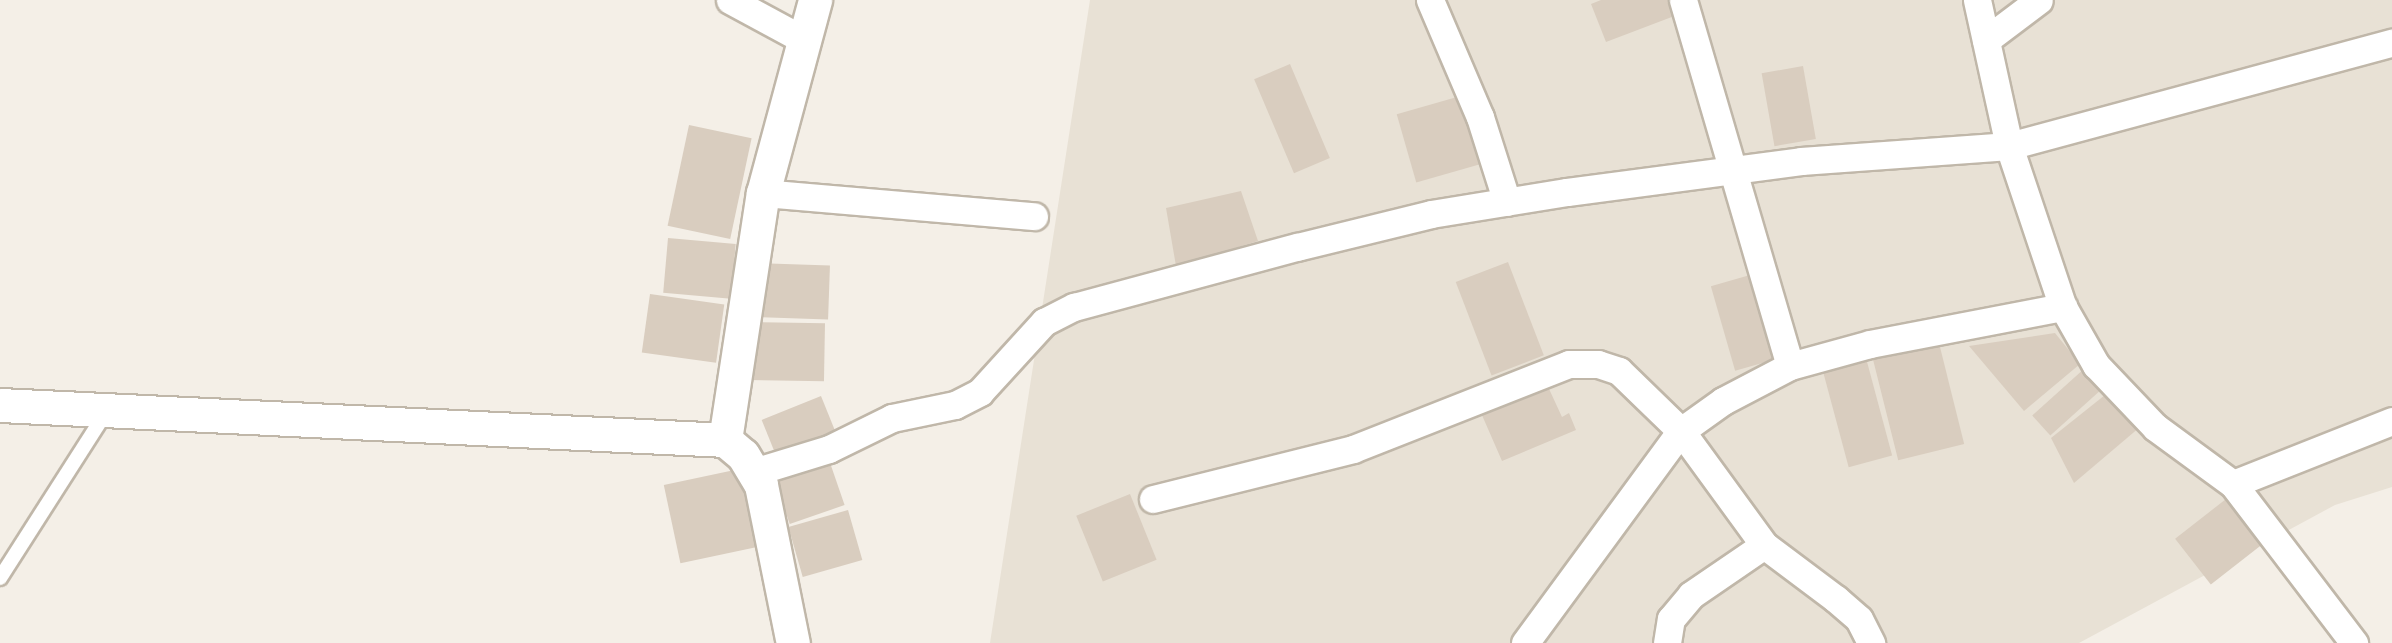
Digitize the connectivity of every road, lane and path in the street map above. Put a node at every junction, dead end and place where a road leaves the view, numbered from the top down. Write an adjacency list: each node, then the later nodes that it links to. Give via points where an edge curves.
1 (730, 0): 7 (street)
2 (815, 0): 7 (street)
3 (1430, 0): 13 (street, via 1480,117)
4 (1683, 0): 11 (street)
5 (1977, 0): 8 (street)
6 (2039, 0): 8 (street)
7 (804, 40): 12 (street)
8 (1986, 40): 10 (street)
9 (2392, 43): 10 (street)
10 (2009, 146): 11 (street); 15 (street)
11 (1732, 170): 13 (street); 16 (street)
12 (763, 193): 14 (street); 21 (street)
13 (1508, 202): 22 (street, via 1431,214 1074,307 1044,322 1005,368 972,396 892,418 829,449)
14 (1034, 216)
15 (2063, 307): 16 (street, via 1870,344); 23 (street, via 2096,365 2155,427)
16 (1790, 366): 20 (street, via 1723,401)
17 (0, 405): 18 (street)
18 (108, 410): 21 (street); 26 (lane)
19 (2392, 421): 23 (street)
20 (1681, 431): 24 (street, via 1618,371 1569,364 1353,449); 25 (street); 28 (street)
21 (725, 440): 22 (street)
22 (754, 472): 27 (street, via 772,519)
23 (2233, 484): 31 (street)
24 (1153, 499)
25 (1764, 545): 29 (street, via 1691,595 1671,619); 30 (street, via 1844,606)
26 (0, 578)
27 (793, 643)
28 (1525, 643)
29 (1667, 643)
30 (1871, 643)
31 (2354, 643)

